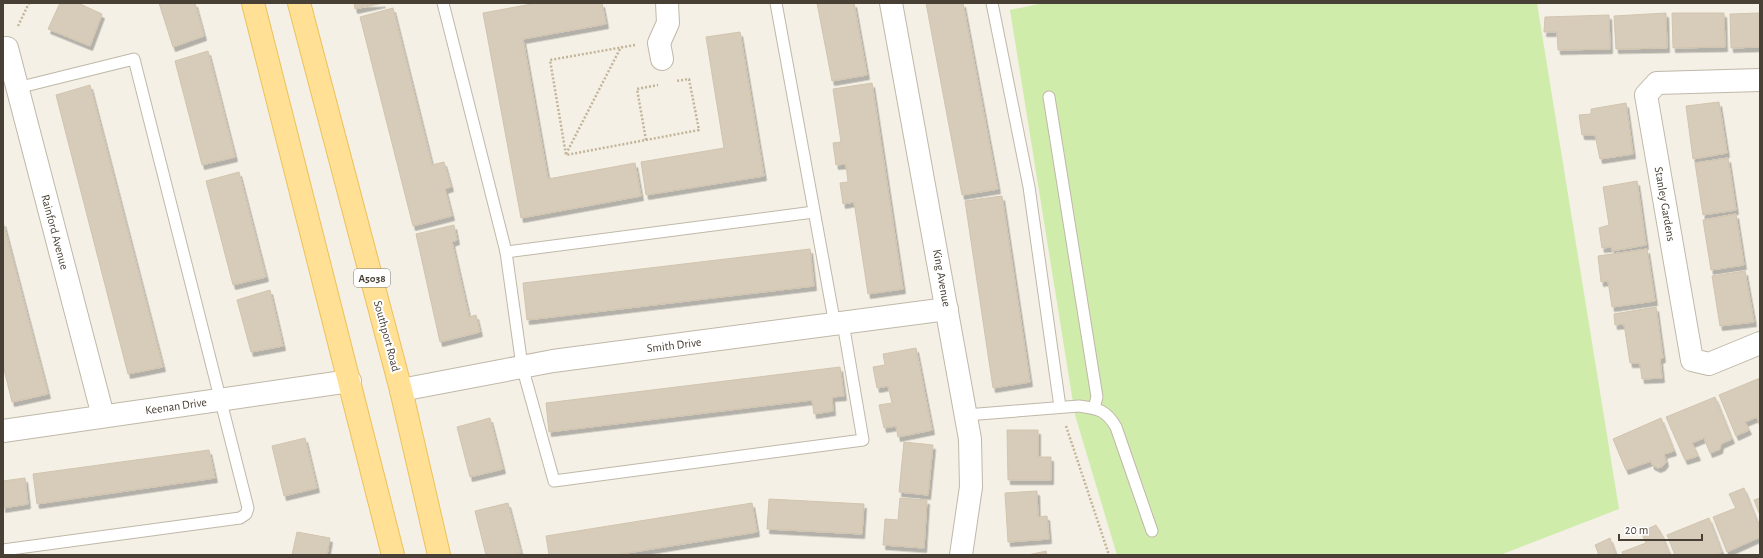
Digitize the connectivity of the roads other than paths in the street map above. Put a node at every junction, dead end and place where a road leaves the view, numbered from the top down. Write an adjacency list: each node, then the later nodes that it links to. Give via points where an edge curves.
1 (253, 3): 19 (main road)
2 (299, 3): 20 (main road, Southport Road / A5038)
3 (443, 3): 14 (lane)
4 (667, 3): 9 (street, via 668,23)
5 (776, 3): 13 (lane)
6 (891, 3): 15 (street, King Avenue)
7 (992, 3): 22 (lane, via 1029,187)
8 (5, 48): 11 (street, Rainford Avenue)
9 (661, 51)
10 (1760, 80): 17 (street, Stanley Gardens, via 1657,83 1646,95 1692,360 1709,364)
11 (17, 88): 21 (lane, via 134,59); 25 (street, Rainford Avenue)
12 (1049, 96): 23 (lane, via 1097,397)
13 (814, 212): 14 (lane); 16 (lane)
14 (506, 252): 18 (lane)
15 (947, 309): 16 (street, Smith Drive); 24 (street, King Avenue)
16 (839, 324): 18 (street, Smith Drive); 18 (lane, via 863,440 554,481)
17 (1760, 343)
18 (522, 366): 20 (street, Smith Drive)
19 (350, 381): 21 (street, Keenan Drive); 29 (main road)
20 (401, 390): 30 (main road, Southport Road / A5038)
21 (220, 400): 25 (street, Keenan Drive); 28 (lane, via 247,501 246,514 240,518)
22 (1060, 407): 23 (lane); 24 (lane)
23 (1094, 408): 27 (lane, via 1109,415 1116,427)
24 (966, 415): 31 (street, King Avenue, via 972,462)
25 (103, 416): 26 (street, Keenan Drive)
26 (3, 431)
27 (1152, 531)
28 (3, 550)
29 (393, 555)
30 (439, 555)
31 (961, 555)

